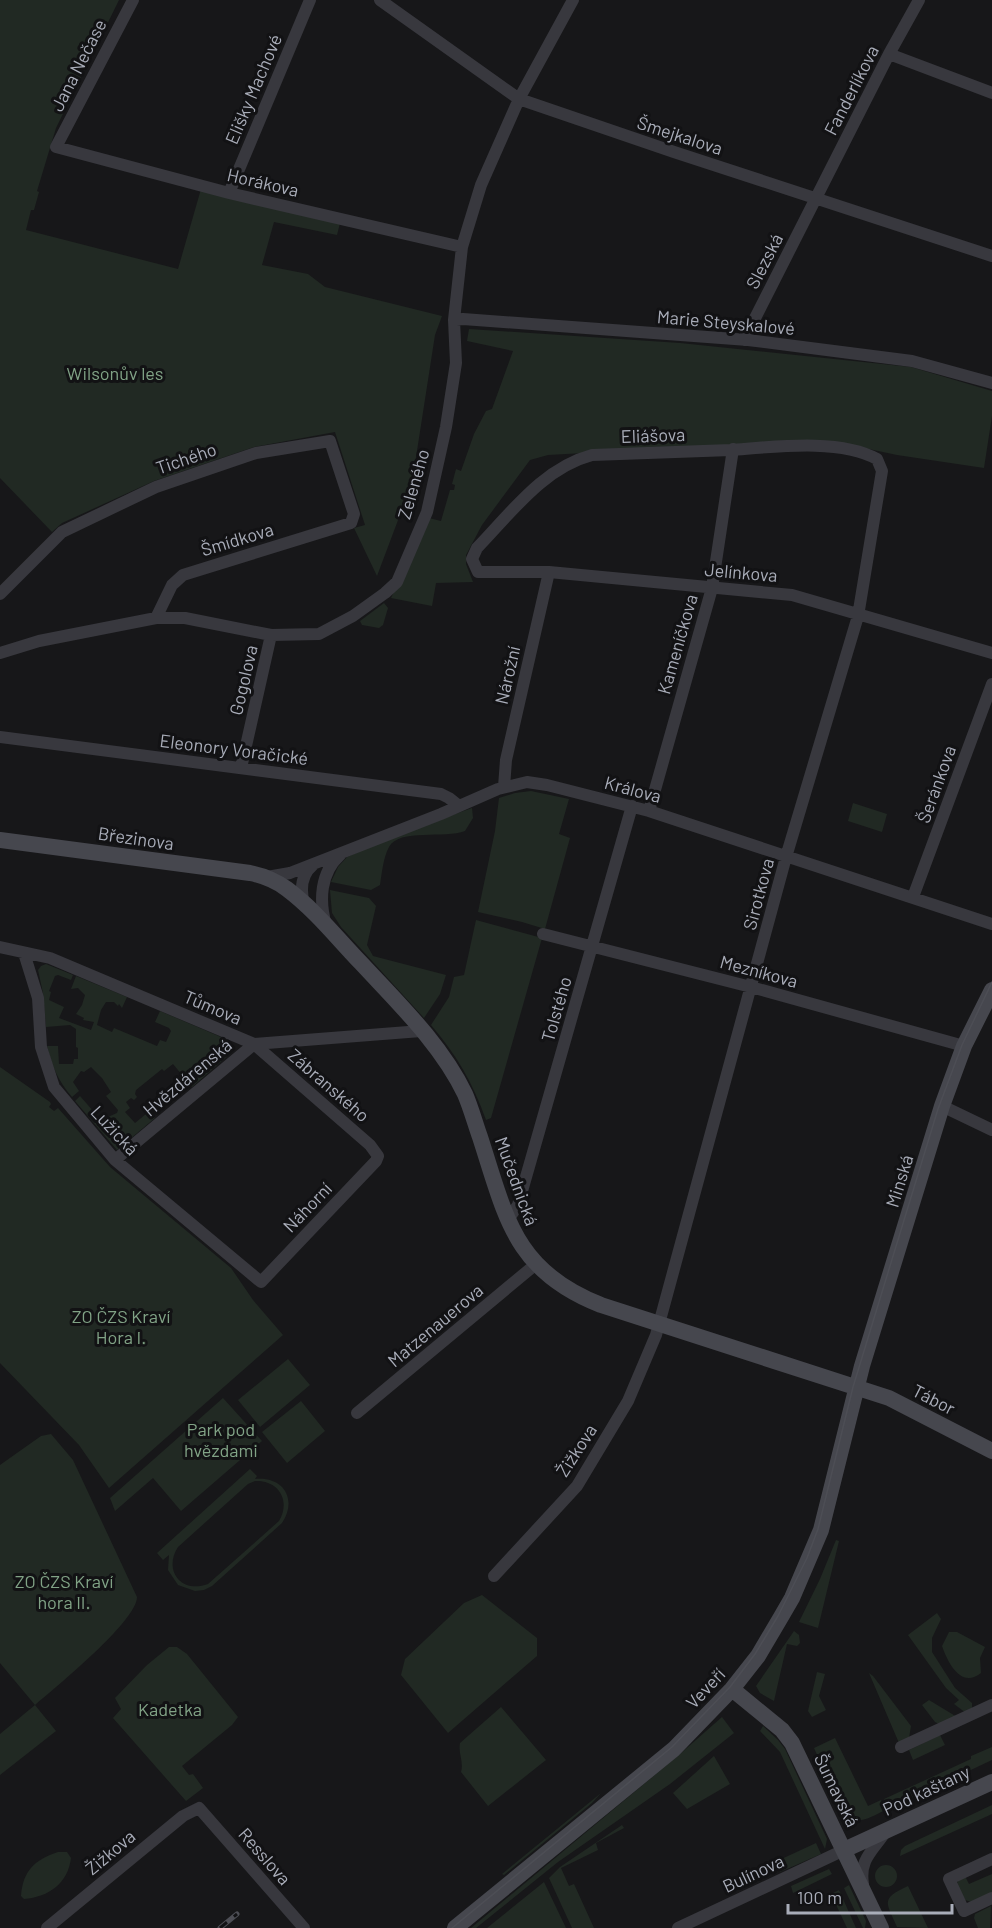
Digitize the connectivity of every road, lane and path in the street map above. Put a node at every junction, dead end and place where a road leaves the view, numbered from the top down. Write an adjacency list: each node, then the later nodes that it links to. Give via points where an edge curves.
1 (132, 0): 9 (street, Jana Nečase)
2 (310, 0): 10 (street, Elišky Machové)
3 (380, 0): 8 (street, Šmejkalova)
4 (573, 0): 8 (street, Zeleného)
5 (919, 0): 6 (street, Fanderlíkova)
6 (889, 54): 7 (street); 11 (street, Fanderlíkova)
7 (992, 93)
8 (519, 99): 11 (street, Šmejkalova); 12 (street, Zeleného, via 481,185)
9 (61, 148): 10 (street, Horákova)
10 (229, 193): 12 (street, Horákova)
11 (816, 198): 13 (street, Šmejkalova); 15 (street, Slezská)
12 (462, 247): 14 (street, Zeleného)
13 (992, 256)
14 (454, 320): 15 (street, Marie Steyskalové); 26 (street, Zeleného, via 456,363 447,427 427,512 397,582 358,612 319,634)
15 (744, 340): 16 (street, Marie Steyskalové, via 912,361)
16 (992, 383)
17 (733, 449): 18 (street, Eliášova, via 789,445 852,450 877,459); 20 (street, Eliášova, via 575,459 546,477 477,548 472,559); 22 (street, Kameníčkova)
18 (882, 471): 24 (street, Sirotkova)
19 (351, 522): 23 (street, Tichého, via 354,514 330,441 256,453 156,487 67,528); 25 (street, Šmídkova, via 183,575 172,585)
20 (478, 572): 21 (street, Jelínkova)
21 (549, 572): 22 (street, Jelínkova); 32 (street, Nárožní, via 506,760)
22 (712, 588): 24 (street, Jelínkova, via 792,595); 35 (street, Kameníčkova)
23 (0, 594)
24 (858, 616): 28 (street, Jelínkova); 38 (street, Sirotkova)
25 (156, 618): 26 (street, Zeleného, via 185,618); 27 (street, Zeleného, via 39,641)
26 (271, 635): 31 (street, Gogolova)
27 (0, 653)
28 (992, 653)
29 (992, 684): 41 (street, Šeránkova)
30 (0, 737): 31 (street, Eleonory Voračické)
31 (241, 768): 33 (street, Eleonory Voračické, via 441,794)
32 (504, 787): 33 (street, Králova); 34 (street, Králova, via 537,783)
33 (459, 806): 37 (street, Králova)
34 (632, 806): 35 (street, Králova); 46 (street, Tolstého)
35 (649, 811): 38 (street, Králova)
36 (0, 840): 40 (street, Březinova)
37 (340, 855): 39 (street, Králova); 44 (street, via 327,871 322,892)
38 (786, 857): 41 (street, Králova); 49 (street, Sirotkova)
39 (316, 862): 40 (street, Králova, via 291,873); 42 (street, via 302,881)
40 (267, 877): 42 (street, Mučednická)
41 (913, 897): 43 (street, Králova)
42 (304, 904): 44 (street, Mučednická)
43 (992, 924)
44 (326, 926): 51 (street, Mučednická)
45 (543, 934): 46 (street, Mezníkova)
46 (593, 946): 49 (street, Mezníkova); 58 (street, Tolstého, via 518,1205)
47 (0, 947): 48 (street, Tůmova)
48 (24, 953): 52 (street, Tůmova, via 50,957); 57 (street, Lužická, via 38,998 41,1047 54,1087)
49 (752, 987): 53 (street, Mezníkova); 61 (street, Sirotkova)
50 (992, 990): 53 (street, Minská)
51 (421, 1031): 52 (street, Tůmova); 58 (street, Mučednická, via 444,1059 465,1095)
52 (254, 1044): 56 (street, Zábranského); 57 (street, Hvězdárenská)
53 (964, 1046): 54 (street, Minská)
54 (942, 1106): 55 (street); 62 (street, Minská)
55 (992, 1130)
56 (378, 1156): 60 (street, Náhorní)
57 (116, 1160): 60 (street, Lužická)
58 (508, 1220): 59 (street, Mučednická)
59 (536, 1264): 61 (street, Mučednická, via 584,1298); 63 (street, Matzenauerova)
60 (261, 1282)
61 (659, 1324): 62 (street, Mučednická); 65 (street, Žižkova, via 628,1401 577,1486)
62 (856, 1388): 64 (street, Tábor, via 889,1398); 66 (street, Veveří, via 821,1530 810,1559 758,1656)
63 (357, 1413)
64 (992, 1450)
65 (494, 1576)
66 (732, 1689): 72 (street, Šumavská, via 787,1736); 78 (street, Veveří, via 674,1749)
67 (990, 1710): 68 (street)
68 (901, 1747)
69 (992, 1782): 71 (street, Pod kaštany)
70 (199, 1808): 76 (street, Žižkova, via 183,1816); 77 (street, Resslova)
71 (887, 1830): 72 (street, Pod kaštany); 74 (street, via 864,1861)
72 (844, 1850): 74 (street, Šumavská); 79 (street, Bulínova)
73 (992, 1859): 75 (street, via 949,1879 964,1911)
74 (864, 1894): 80 (street, Šumavská)
75 (992, 1898)
76 (47, 1928)
77 (304, 1928)
78 (455, 1928)
79 (678, 1928)
80 (881, 1928)

